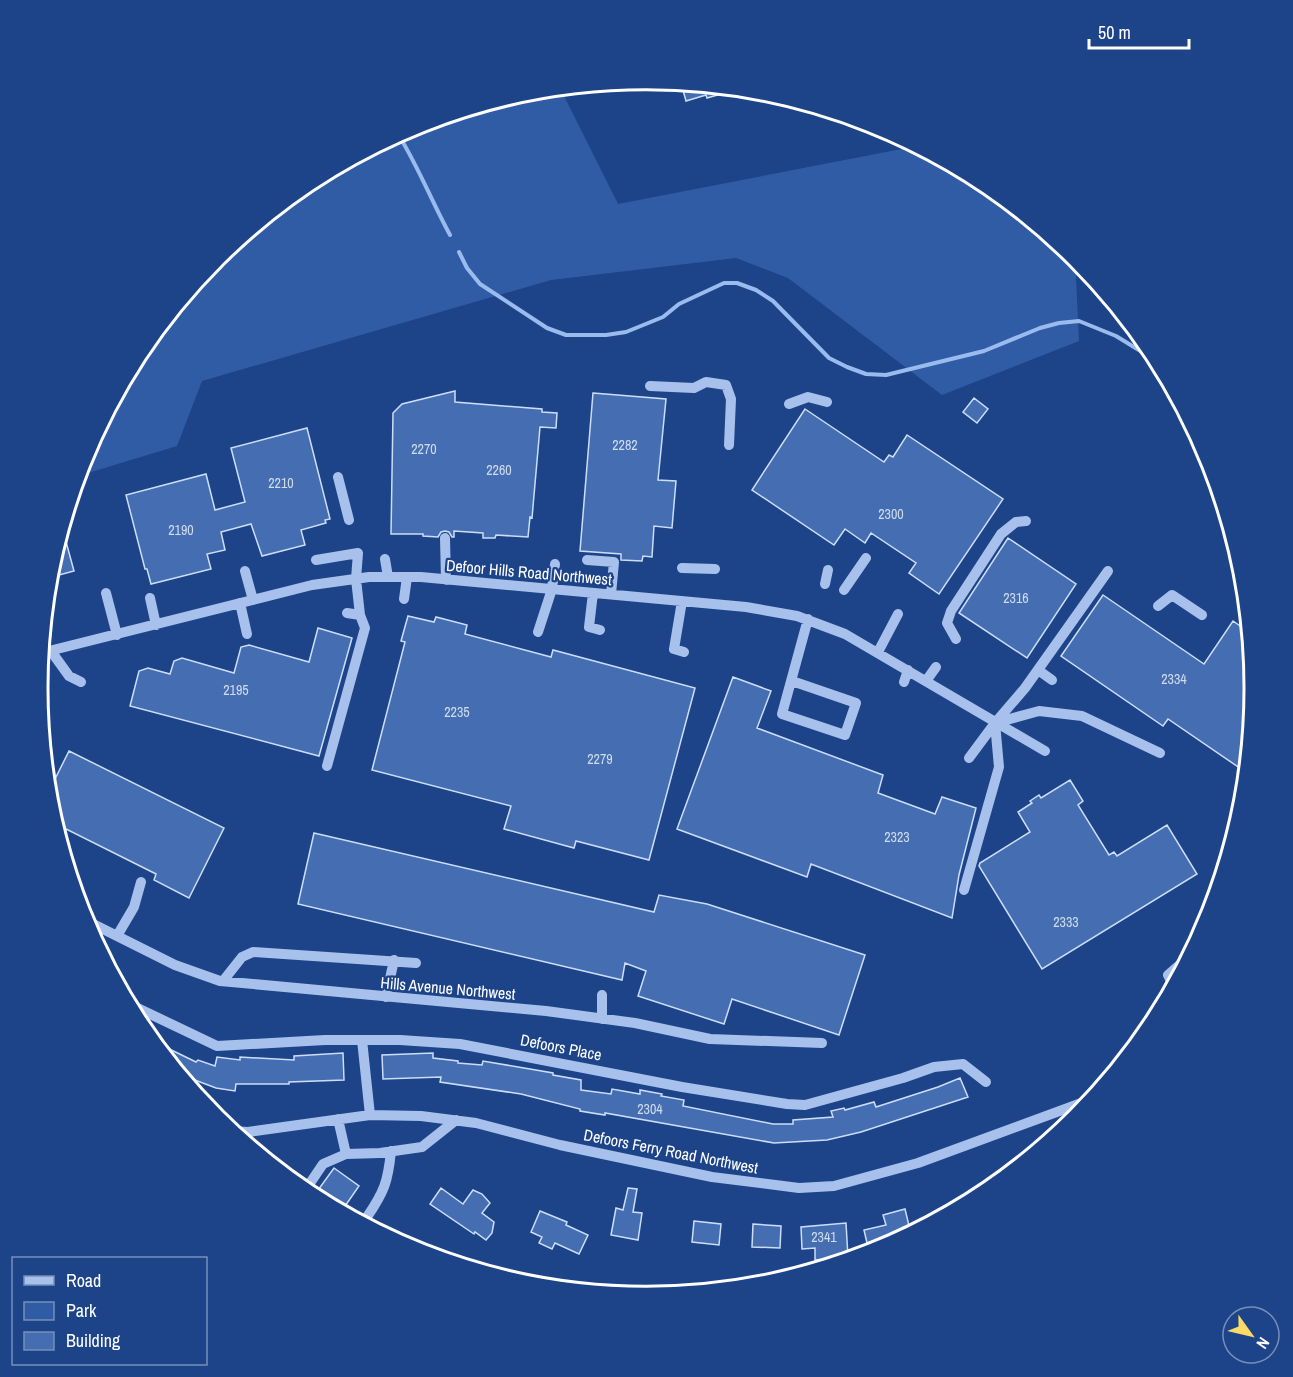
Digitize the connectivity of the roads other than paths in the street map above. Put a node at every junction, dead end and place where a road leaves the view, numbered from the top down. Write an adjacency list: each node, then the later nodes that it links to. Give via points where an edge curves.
1 (650, 386): 4 (street, via 693,388 706,382 726,385 731,399)
2 (827, 402): 3 (street, via 808,397)
3 (789, 404)
4 (729, 445)
5 (338, 477): 6 (street)
6 (349, 520)
7 (1026, 521): 45 (street, via 1016,522 1001,534 951,610 947,623)
8 (445, 538): 22 (street)
9 (866, 558): 25 (street)
10 (385, 559): 19 (street)
11 (316, 560): 21 (street, via 358,553)
12 (587, 560): 28 (street, via 614,562)
13 (555, 564): 24 (street)
14 (681, 568): 15 (street)
15 (715, 569)
16 (828, 570): 23 (street)
17 (245, 571): 31 (street)
18 (1108, 571): 52 (street)
19 (388, 577): 20 (street, Defoor Hills Road Northwest); 21 (street, Defoor Hills Road Northwest)
20 (407, 577): 22 (street, Defoor Hills Road Northwest); 30 (street)
21 (356, 579): 31 (street, Defoor Hills Road Northwest); 37 (street)
22 (446, 580): 24 (street, Defoor Hills Road Northwest)
23 (825, 584)
24 (552, 589): 27 (street, Defoor Hills Road Northwest); 42 (street)
25 (844, 590)
26 (106, 593): 44 (street)
27 (593, 593): 28 (street, Defoor Hills Road Northwest); 41 (street, via 589,627)
28 (611, 594): 32 (street, Defoor Hills Road Northwest)
29 (150, 598): 40 (street)
30 (404, 598)
31 (253, 600): 33 (street, Defoor Hills Road Northwest)
32 (682, 601): 39 (street, Defoor Hills Road Northwest, via 772,610); 47 (street, via 674,649)
33 (240, 603): 40 (street, Defoor Hills Road Northwest); 43 (street)
34 (1158, 606): 38 (street, via 1172,595)
35 (348, 613): 37 (street)
36 (898, 614): 48 (street)
37 (360, 615): 62 (street, via 364,628)
38 (1202, 615)
39 (808, 619): 48 (street, Defoor Hills Road Northwest); 54 (street)
40 (156, 625): 44 (street, Defoor Hills Road Northwest)
41 (600, 630)
42 (538, 632)
43 (247, 634)
44 (117, 635): 46 (street, Defoor Hills Road Northwest)
45 (956, 639)
46 (49, 651)
47 (684, 652)
48 (878, 652): 51 (street, Defoor Hills Road Northwest)
49 (49, 655): 56 (street, via 69,676)
50 (936, 667): 55 (street)
51 (908, 670): 55 (street, Defoor Hills Road Northwest); 57 (street)
52 (1038, 670): 53 (street); 58 (street)
53 (1053, 680)
54 (792, 681): 54 (street, via 782,714 845,735 856,703)
55 (926, 681): 58 (street, Defoor Hills Road Northwest)
56 (81, 682)
57 (904, 682)
58 (995, 723): 59 (street, Defoor Hills Road Northwest); 60 (street, via 1038,711 1082,716); 61 (street); 64 (street, via 999,767)
59 (1045, 752)
60 (1160, 753)
61 (969, 758)
62 (327, 766)
63 (141, 882): 66 (street, via 134,907)
64 (964, 890)
65 (98, 926): 66 (street, Hills Avenue Northwest)
66 (117, 936): 69 (street, Hills Avenue Northwest, via 175,965)
67 (394, 960): 68 (street); 69 (street, via 253,952 242,957); 71 (street)
68 (416, 963)
69 (223, 981): 71 (street, Hills Avenue Northwest)
70 (602, 995): 73 (street)
71 (386, 998): 73 (street, Hills Avenue Northwest)
72 (142, 1010): 74 (street, Defoors Place, via 217,1046)
73 (602, 1019): 75 (street, Hills Avenue Northwest, via 710,1039)
74 (362, 1040): 76 (street, Defoors Place, via 460,1044 787,1104 827,1100 934,1067 963,1064); 78 (street)
75 (822, 1043)
76 (986, 1082)
77 (1076, 1105): 80 (street, Defoors Ferry Road Northwest, via 918,1163 834,1185 799,1188 712,1177)
78 (369, 1115): 79 (street, Defoors Ferry Road Northwest); 80 (street, Defoors Ferry Road Northwest)
79 (338, 1119): 81 (street, Defoors Ferry Road Northwest); 83 (street)
80 (456, 1120): 82 (street, via 422,1147)
81 (245, 1132)
82 (391, 1151): 83 (street); 85 (street, via 383,1193)
83 (346, 1154): 84 (street, via 323,1164)
84 (310, 1183)
85 (367, 1217)

